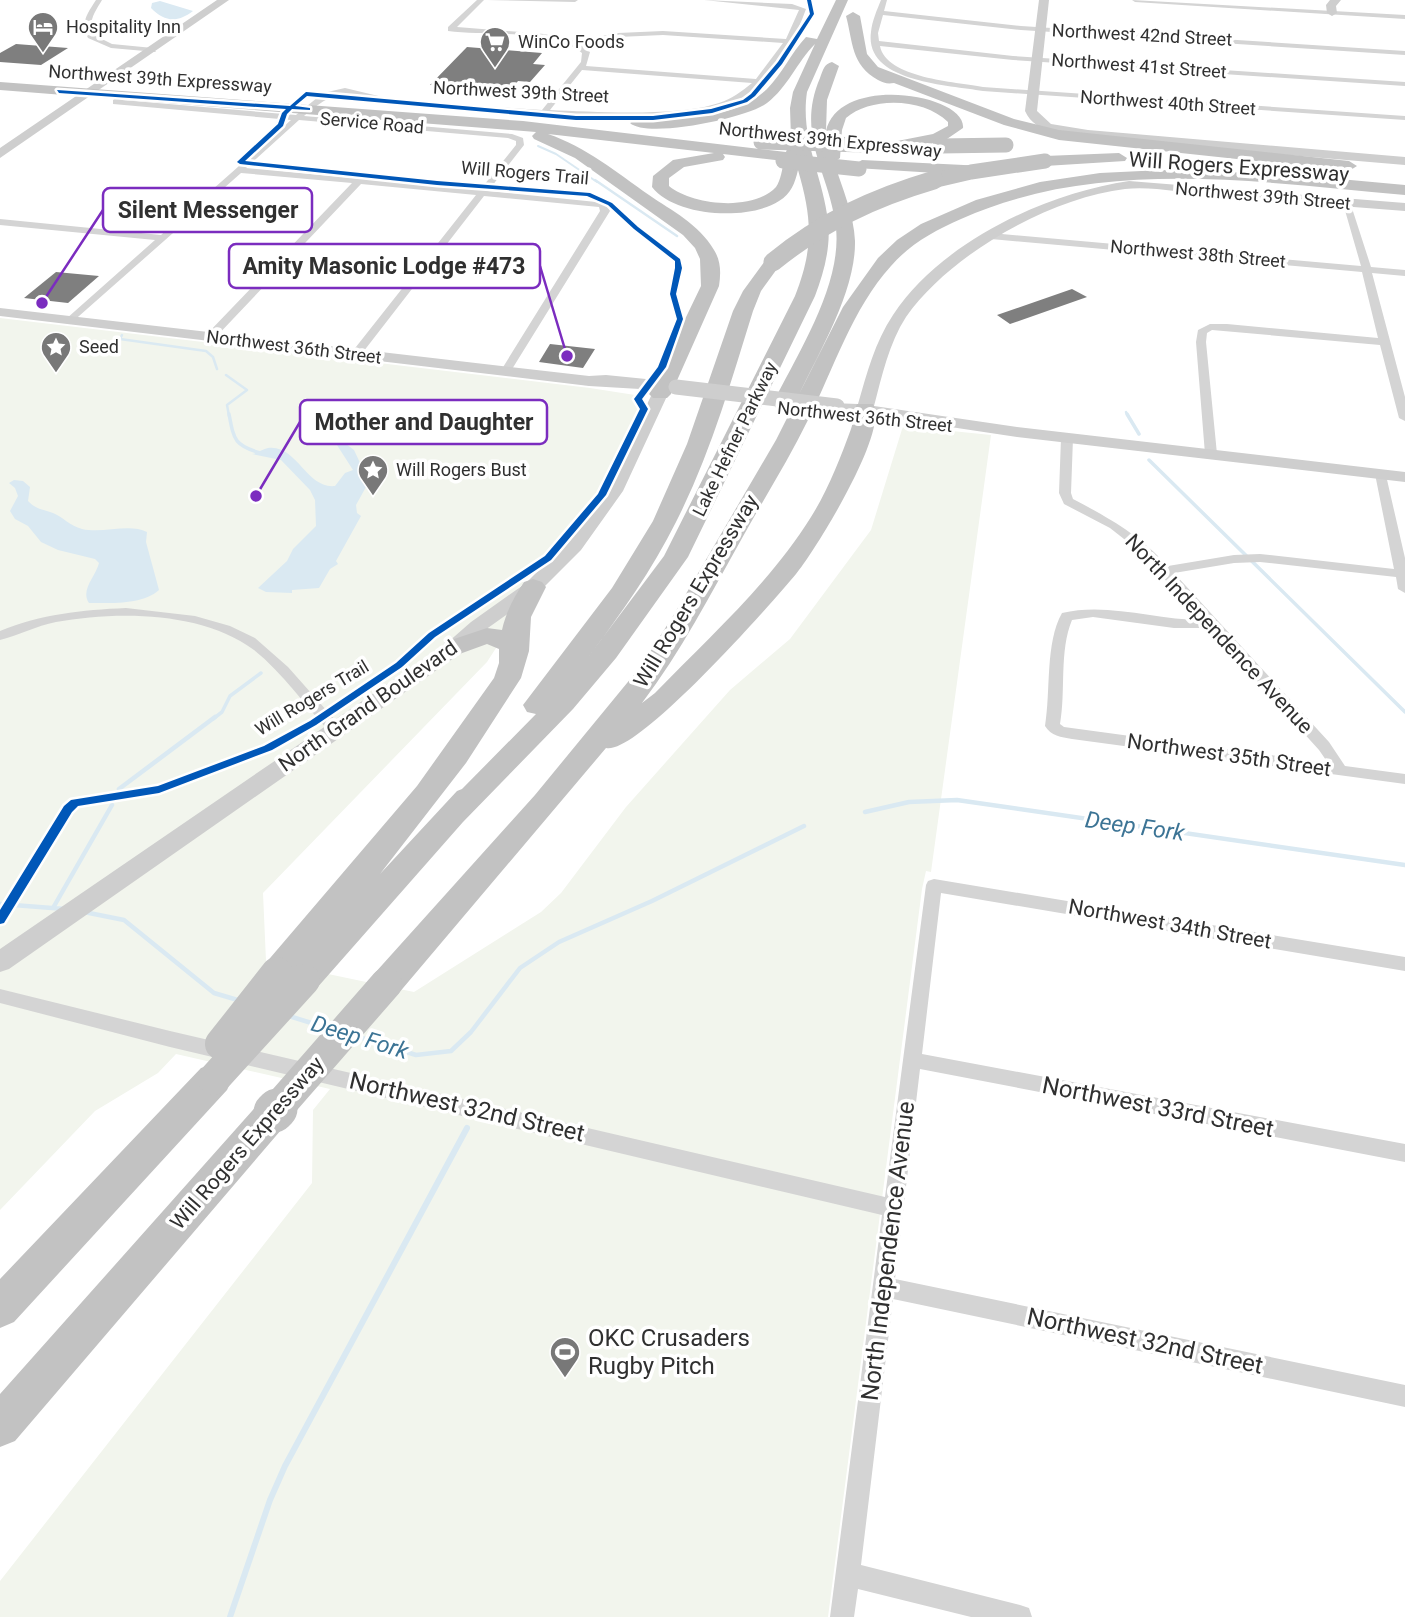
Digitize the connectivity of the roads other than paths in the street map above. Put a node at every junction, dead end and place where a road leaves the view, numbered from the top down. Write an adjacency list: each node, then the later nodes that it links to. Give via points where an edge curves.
1 (99, 0): 22 (street, via 88,14 88,35 101,45)
2 (224, 0): 22 (main road)
3 (481, 0): 20 (street, via 451,29)
4 (490, 0): 5 (street)
5 (576, 0)
6 (707, 0): 19 (street, via 803,10)
7 (842, 0): 17 (highway, Lake Hefner Parkway)
8 (860, 0): 15 (highway, Lake Hefner Parkway)
9 (884, 0): 13 (street)
10 (1044, 0): 18 (main road)
11 (1135, 0): 14 (street)
12 (1336, 0): 14 (main road)
13 (880, 13): 18 (street, Northwest 42nd Street); 21 (street)
14 (1332, 13): 16 (street)
15 (853, 16): 26 (highway, via 859,54); 48 (highway, Lake Hefner Parkway, via 818,108 818,134)
16 (1405, 17)
17 (834, 18): 38 (highway, via 804,46 769,95 724,115 656,123); 41 (highway, Lake Hefner Parkway, via 800,92)
18 (1041, 29): 23 (street, Northwest 42nd Street); 24 (main road)
19 (787, 41): 20 (street, via 663,33); 29 (street)
20 (576, 43): 25 (street, via 587,55)
21 (874, 43): 24 (street, Northwest 41st Street); 35 (street, Northwest 40th Street, via 888,65 932,81)
22 (153, 50): 27 (main road)
23 (1405, 53)
24 (1037, 60): 30 (street, Northwest 41st Street); 35 (main road)
25 (581, 68): 29 (street); 37 (street)
26 (872, 70): 43 (highway, via 1032,129); 46 (highway, via 960,109 980,129 979,139 946,158 902,163)
27 (117, 75): 33 (highway); 34 (main road)
28 (0, 76): 34 (highway, Northwest 39th Expressway)
29 (757, 81): 37 (street, Northwest 39th Street, via 737,98 714,107)
30 (1405, 84)
31 (0, 86): 32 (highway, Northwest 39th Expressway)
32 (59, 91): 34 (highway)
33 (129, 91): 34 (highway, Northwest 39th Expressway); 36 (highway, Northwest 39th Expressway)
34 (90, 93): 45 (main road)
35 (1032, 94): 39 (street, Northwest 40th Street); 49 (main road, via 1032,117 1051,127)
36 (307, 109): 37 (street, Northwest 39th Street, via 337,90 351,90 394,102); 38 (highway, Northwest 39th Expressway); 40 (highway, Northwest 39th Expressway); 47 (street); 51 (street, Service Road, via 520,140)
37 (544, 113)
38 (481, 117): 44 (highway, Northwest 39th Expressway)
39 (1405, 118)
40 (429, 119): 44 (highway, Northwest 39th Expressway); 66 (highway, via 556,141 696,238 709,259 712,278)
41 (797, 137): 44 (highway, via 786,186 766,201 734,207 701,206 675,198 660,184 668,169 689,160); 87 (highway, Lake Hefner Parkway, via 819,216 818,259 805,296 716,482 676,557 607,652)
42 (893, 146): 43 (highway, Northwest 39th Expressway, bridge); 46 (highway, Northwest 39th Expressway); 48 (highway, via 943,136 957,121 943,109 919,102 855,105 837,119)
43 (1158, 147): 49 (highway, via 1265,155)
44 (761, 151): 46 (highway, bridge); 46 (highway, Northwest 39th Expressway, bridge); 46 (highway, Northwest 39th Expressway, bridge)
45 (0, 154)
46 (861, 160): 49 (highway, Northwest 39th Expressway, via 902,169 1216,170)
47 (239, 170): 50 (street); 56 (street)
48 (830, 172): 74 (highway, Lake Hefner Parkway, via 844,223 841,272)
49 (1404, 177): 74 (highway, Will Rogers Expressway, via 1128,177 1027,191 926,228 898,247 869,279 795,426); 87 (highway, Will Rogers Expressway, bridge, via 1178,159 1045,161 930,180 867,201 806,233 773,262 752,291 691,467 654,542 623,591)
50 (359, 181): 51 (street); 61 (street)
51 (482, 191): 63 (street); 64 (street, via 604,205 605,211)
52 (1345, 202): 53 (main road, Northwest 39th Street); 55 (main road, Northwest 39th Street, via 1122,185 1060,203); 57 (street)
53 (1405, 207)
54 (0, 222): 56 (street)
55 (991, 236): 57 (street, Northwest 38th Street); 68 (main road, via 941,270 901,314 883,348)
56 (163, 238): 60 (street)
57 (1367, 270): 58 (street, Northwest 38th Street); 62 (street)
58 (1405, 273)
59 (0, 312): 60 (main road, Northwest 36th Street)
60 (70, 321): 61 (main road, Northwest 36th Street)
61 (210, 337): 63 (main road, Northwest 36th Street)
62 (1384, 342): 69 (street); 71 (street, via 1209,327 1201,336)
63 (356, 354): 64 (main road, Northwest 36th Street)
64 (505, 372): 65 (main road, Northwest 36th Street)
65 (589, 381): 66 (main road, Northwest 36th Street, via 603,387)
66 (669, 391): 67 (main road, Northwest 36th Street); 77 (main road, North Grand Boulevard, via 606,504 574,546)
67 (836, 410): 68 (main road, Northwest 36th Street)
68 (865, 414): 70 (main road, Northwest 36th Street); 84 (highway, via 847,469 824,516 787,569 665,699)
69 (1405, 418)
70 (1067, 438): 71 (main road, Northwest 36th Street); 75 (street, North Independence Avenue, via 1068,501 1130,536)
71 (1211, 454): 72 (main road, Northwest 36th Street)
72 (1381, 474): 73 (main road, Northwest 36th Street); 76 (street)
73 (1405, 477)
74 (731, 537): 84 (highway, Will Rogers Expressway, via 666,649)
75 (1164, 571): 76 (street, via 1260,558); 79 (street, North Independence Avenue)
76 (1402, 574): 78 (street)
77 (533, 587): 81 (main road, North Grand Boulevard); 82 (highway, via 517,619)
78 (1405, 589)
79 (1213, 624): 85 (street, North Independence Avenue, via 1324,746); 85 (street, Northwest 35th Street, via 1174,624 1093,613 1067,616 1060,632 1051,722 1072,734)
80 (0, 636): 83 (street, via 36,621 80,614 157,615 213,624 258,647)
81 (454, 648): 82 (highway, via 494,635 505,638); 83 (main road, North Grand Boulevard)
82 (516, 651): 91 (highway, via 508,675 422,800)
83 (335, 729): 89 (main road, North Grand Boulevard)
84 (575, 767): 99 (highway, Will Rogers Expressway, bridge)
85 (1340, 770): 86 (street, Northwest 35th Street)
86 (1405, 779)
87 (456, 813): 91 (highway, Will Rogers Expressway)
88 (934, 885): 90 (street, Northwest 34th Street); 93 (street, North Independence Avenue)
89 (0, 962)
90 (1405, 964)
91 (291, 976): 97 (highway, Will Rogers Expressway, bridge)
92 (0, 996): 95 (street, Northwest 32nd Street)
93 (912, 1060): 94 (street, Northwest 33rd Street); 95 (street, North Independence Avenue)
94 (1405, 1153)
95 (894, 1208): 96 (street, North Independence Avenue)
96 (885, 1287): 98 (street, Northwest 32nd Street); 100 (street, North Independence Avenue)
97 (0, 1305)
98 (1405, 1396)
99 (0, 1426)
100 (847, 1574): 101 (street, North Independence Avenue); 102 (street)
101 (842, 1617)
102 (1020, 1617)

